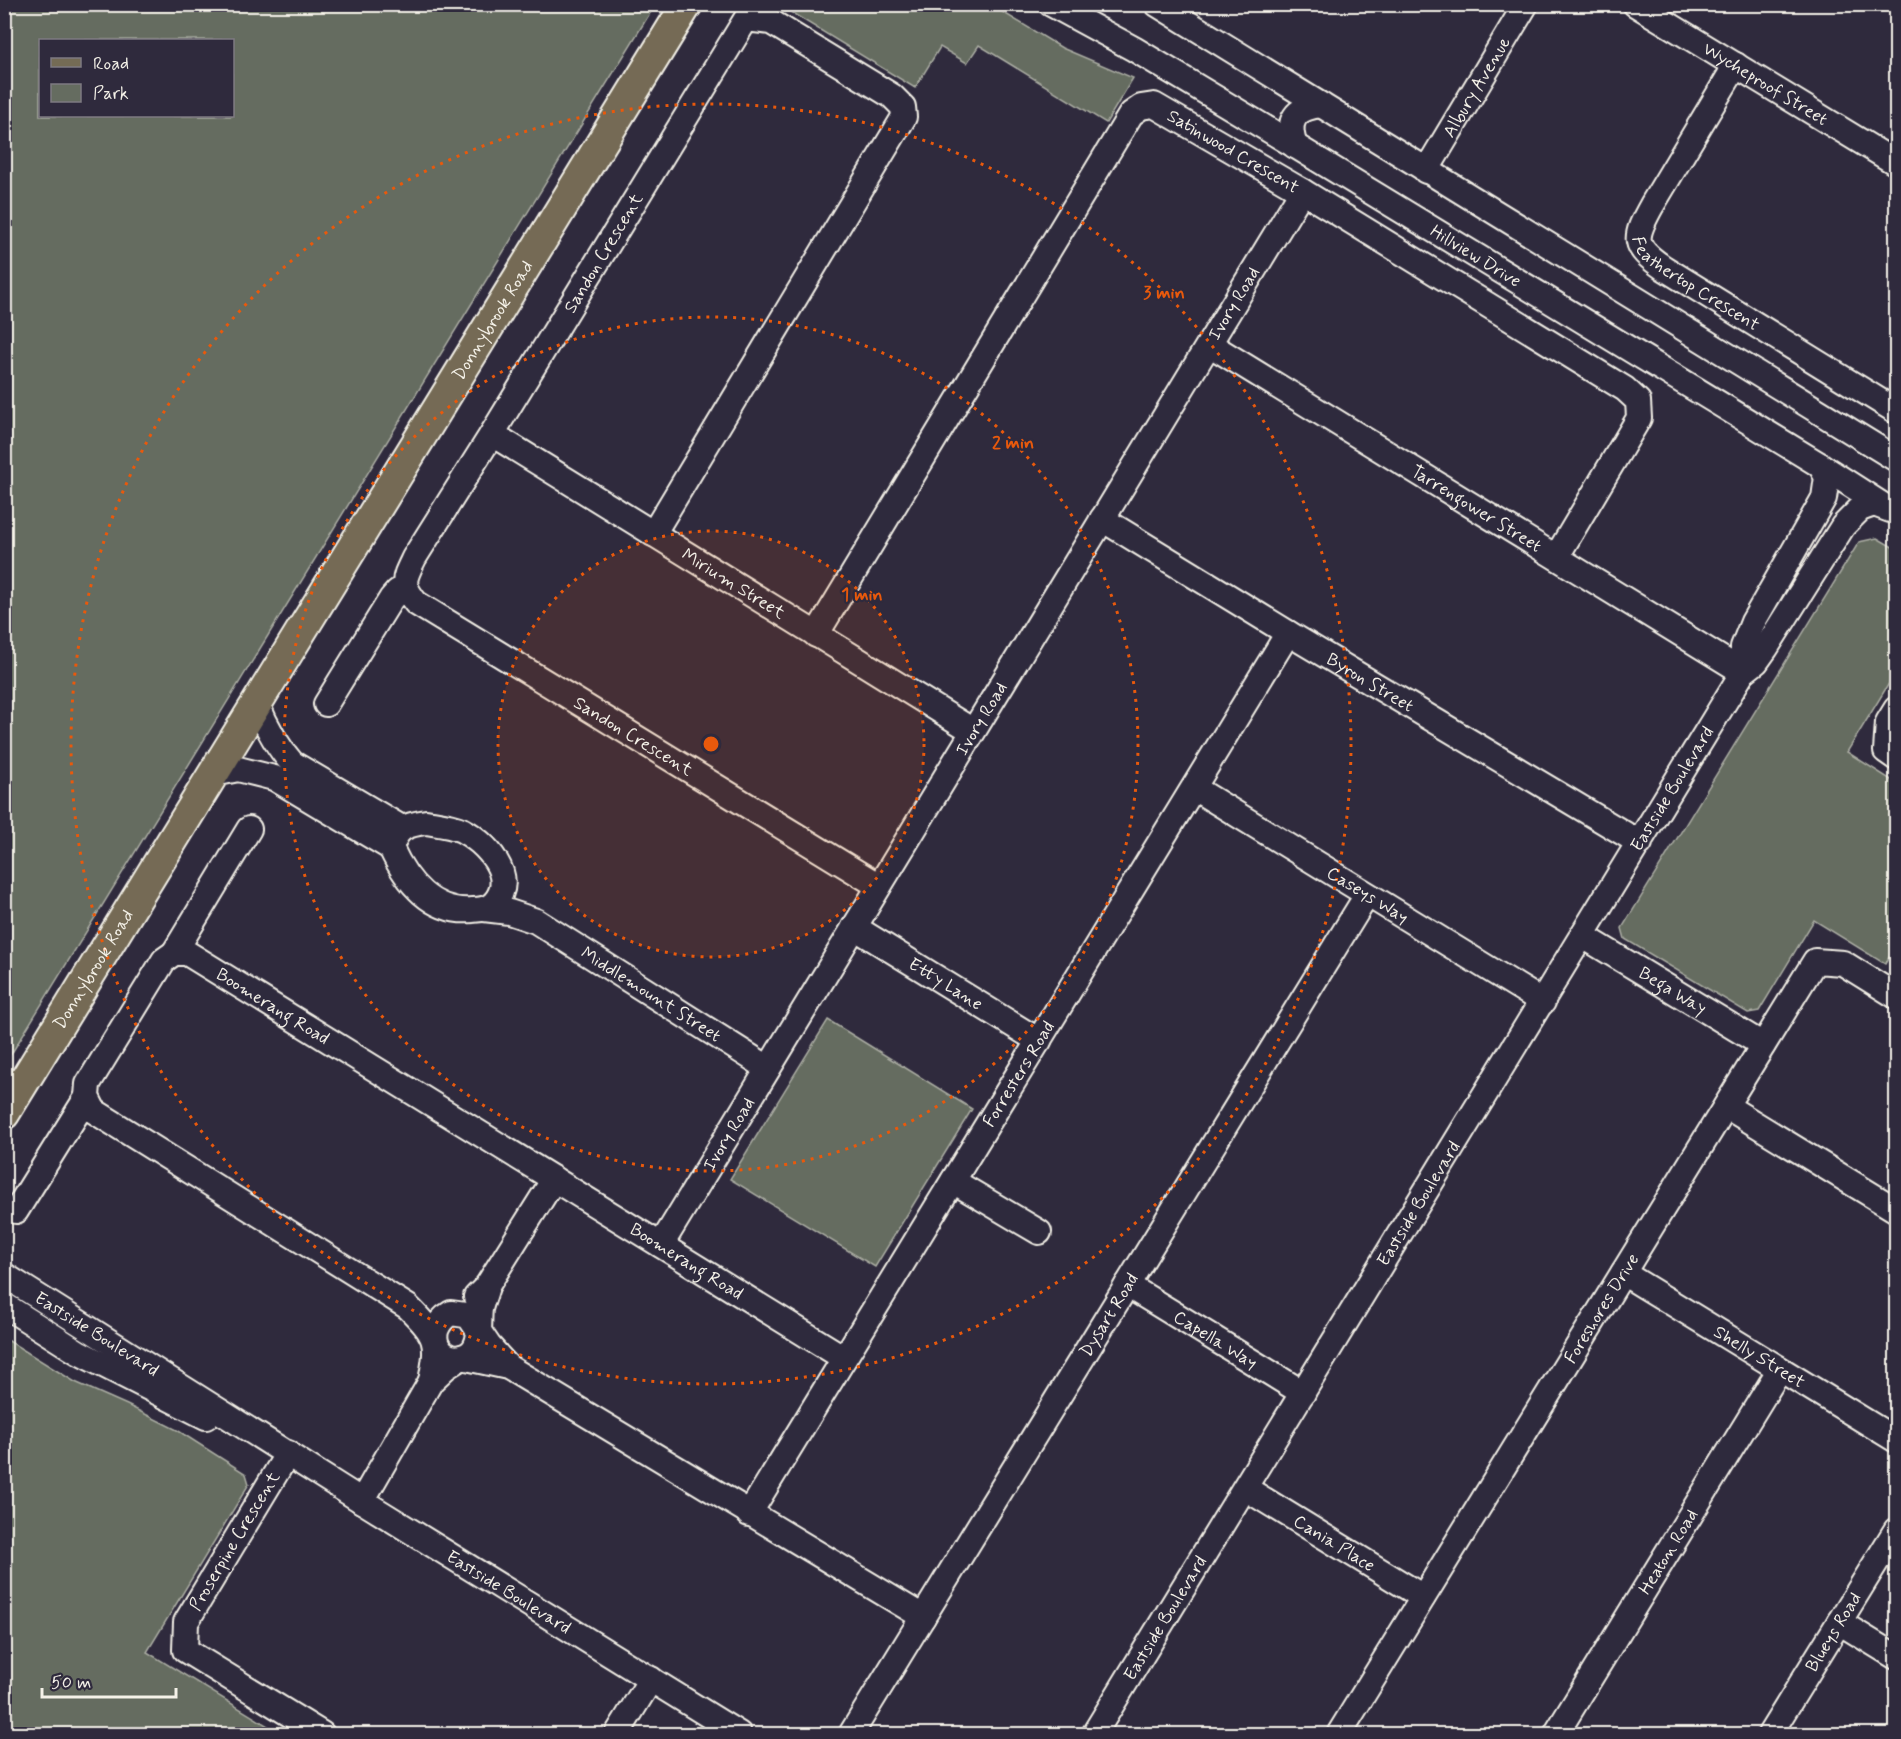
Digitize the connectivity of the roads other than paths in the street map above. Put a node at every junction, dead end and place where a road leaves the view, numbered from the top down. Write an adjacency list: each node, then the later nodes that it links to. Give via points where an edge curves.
1 (687, 4): 25 (main road, Donnybrook Road)
2 (1051, 4): 9 (street, Hillview Drive)
3 (1156, 4): 8 (street)
4 (1507, 4): 11 (street, Albury Avenue)
5 (1526, 4): 11 (street, Albury Avenue)
6 (1635, 4): 7 (street, Wycheproof Street)
7 (1736, 65): 10 (street, Wycheproof Street); 14 (street, Feathertop Crescent, via 1652,205 1640,227 1638,241 1646,255 1664,268)
8 (1321, 105): 9 (street, via 1298,112 1291,125); 11 (street)
9 (1295, 146): 17 (street, Hillview Drive)
10 (1896, 164)
11 (1419, 167): 16 (street)
12 (1302, 191): 13 (street, Ivory Road); 21 (street, Satinwood Crescent, via 1625,389 1638,401 1639,417); 24 (street, Satinwood Crescent, via 1154,105 1131,114)
13 (1209, 344): 19 (street, Ivory Road); 21 (street, Tarrengower Street)
14 (1896, 411)
15 (492, 434): 20 (street, Mirium Street); 20 (street, Sandon Crescent, via 746,19 771,22 892,96 903,108 904,117); 22 (street, Sandon Crescent, via 414,558 404,578)
16 (1896, 459)
17 (1820, 465): 18 (street, Hillview Drive); 26 (street, Eastside Boulevard, via 1827,477 1824,498 1753,622 1743,647)
18 (1893, 512): 26 (street, Eastside Boulevard, via 1874,504 1860,509 1843,526 1766,648)
19 (1102, 519): 23 (street, Byron Street); 30 (street, Ivory Road)
20 (653, 534): 24 (street, Mirium Street)
21 (1557, 556): 26 (street, Tarrengower Street)
22 (405, 589): 28 (street, via 391,599); 39 (street, Sandon Crescent, via 416,603)
23 (1288, 633): 33 (street, Forresters Road); 37 (street, Byron Street)
24 (816, 634): 30 (street, Mirium Street)
25 (298, 638): 27 (main road, Donnybrook Road); 34 (main road, Donnybrook Road, via 268,663 190,790)
26 (1743, 672): 37 (street, Eastside Boulevard)
27 (257, 704): 32 (main road, Donnybrook Road); 36 (street, via 265,725 292,763)
28 (326, 704)
29 (1896, 709): 31 (street, via 1888,722 1886,751)
30 (973, 731): 39 (street, Ivory Road)
31 (1896, 758)
32 (214, 774): 34 (main road, Donnybrook Road); 36 (street, via 238,769 274,778)
33 (1194, 788): 40 (street, Caseys Way); 48 (street, Forresters Road)
34 (181, 827): 53 (main road, Donnybrook Road)
35 (249, 829): 45 (street)
36 (397, 838): 38 (street, via 426,822 459,829 488,850); 41 (street, via 409,881 419,892 446,907 464,911)
37 (1640, 843): 44 (street, Eastside Boulevard)
38 (502, 874): 41 (street, via 499,896); 42 (street, Middlemount Street, via 515,899)
39 (879, 886): 43 (street, Ivory Road)
40 (1367, 895): 47 (street, Caseys Way); 62 (street, Dysart Road)
41 (484, 909): 42 (street, Middlemount Street)
42 (536, 921): 50 (street, Middlemount Street)
43 (854, 927): 48 (street, Etty Lane); 50 (street, Ivory Road)
44 (1583, 936): 47 (street, Eastside Boulevard); 49 (street, Bega Way)
45 (174, 953): 51 (street, via 164,960 88,1084); 54 (street, Boomerang Road, via 188,953)
46 (1896, 996): 49 (street, Foreshores Drive, via 1843,963 1815,961)
47 (1543, 1002): 74 (street, Eastside Boulevard)
48 (1039, 1041): 55 (street, Forresters Road)
49 (1763, 1045): 52 (street, Foreshores Drive)
50 (768, 1068): 59 (street, Ivory Road)
51 (87, 1097): 56 (street); 65 (street, via 94,1111)
52 (1726, 1106): 57 (street); 60 (street, Foreshores Drive)
53 (4, 1114)
54 (554, 1179): 59 (street, Boomerang Road); 63 (street)
55 (953, 1181): 58 (street); 70 (street, Forresters Road)
56 (16, 1210)
57 (1896, 1210)
58 (1039, 1232)
59 (661, 1245): 70 (street, Boomerang Road)
60 (1623, 1273): 72 (street, Shelly Street); 81 (street, Foreshores Drive)
61 (4, 1275): 76 (street, Eastside Boulevard)
62 (1127, 1285): 74 (street, Capella Way); 82 (street, Dysart Road)
63 (487, 1286): 66 (street); 67 (street)
64 (4, 1305): 76 (street, Eastside Boulevard, via 78,1352)
65 (408, 1307): 66 (street); 68 (street, via 428,1327)
66 (451, 1314): 67 (street, via 470,1318); 68 (street, via 439,1322)
67 (478, 1331): 69 (street, via 476,1345); 71 (street)
68 (435, 1341): 69 (street, via 445,1354); 73 (street)
69 (462, 1357): 71 (street); 73 (street)
70 (844, 1358): 79 (street, Forresters Road)
71 (508, 1367): 79 (street)
72 (1780, 1369): 75 (street, Shelly Street); 92 (street, Heaton Road)
73 (431, 1381): 78 (street)
74 (1303, 1393): 77 (street, Eastside Boulevard)
75 (1896, 1440)
76 (284, 1450): 78 (street, Eastside Boulevard); 86 (street, Proserpine Crescent, via 186,1622 185,1650)
77 (1245, 1488): 81 (street, Cania Place); 90 (street, Eastside Boulevard)
78 (362, 1501): 85 (street, Eastside Boulevard)
79 (749, 1514): 82 (street)
80 (1896, 1530): 83 (street, Blueys Road)
81 (1424, 1597): 91 (street, Foreshores Drive)
82 (923, 1617): 89 (street, Dysart Road)
83 (1839, 1622): 84 (street); 93 (street, Blueys Road)
84 (1896, 1657)
85 (651, 1679): 87 (street); 88 (street, Eastside Boulevard)
86 (322, 1734)
87 (617, 1734)
88 (739, 1734)
89 (851, 1734)
90 (1094, 1734)
91 (1339, 1734)
92 (1556, 1734)
93 (1770, 1734)

